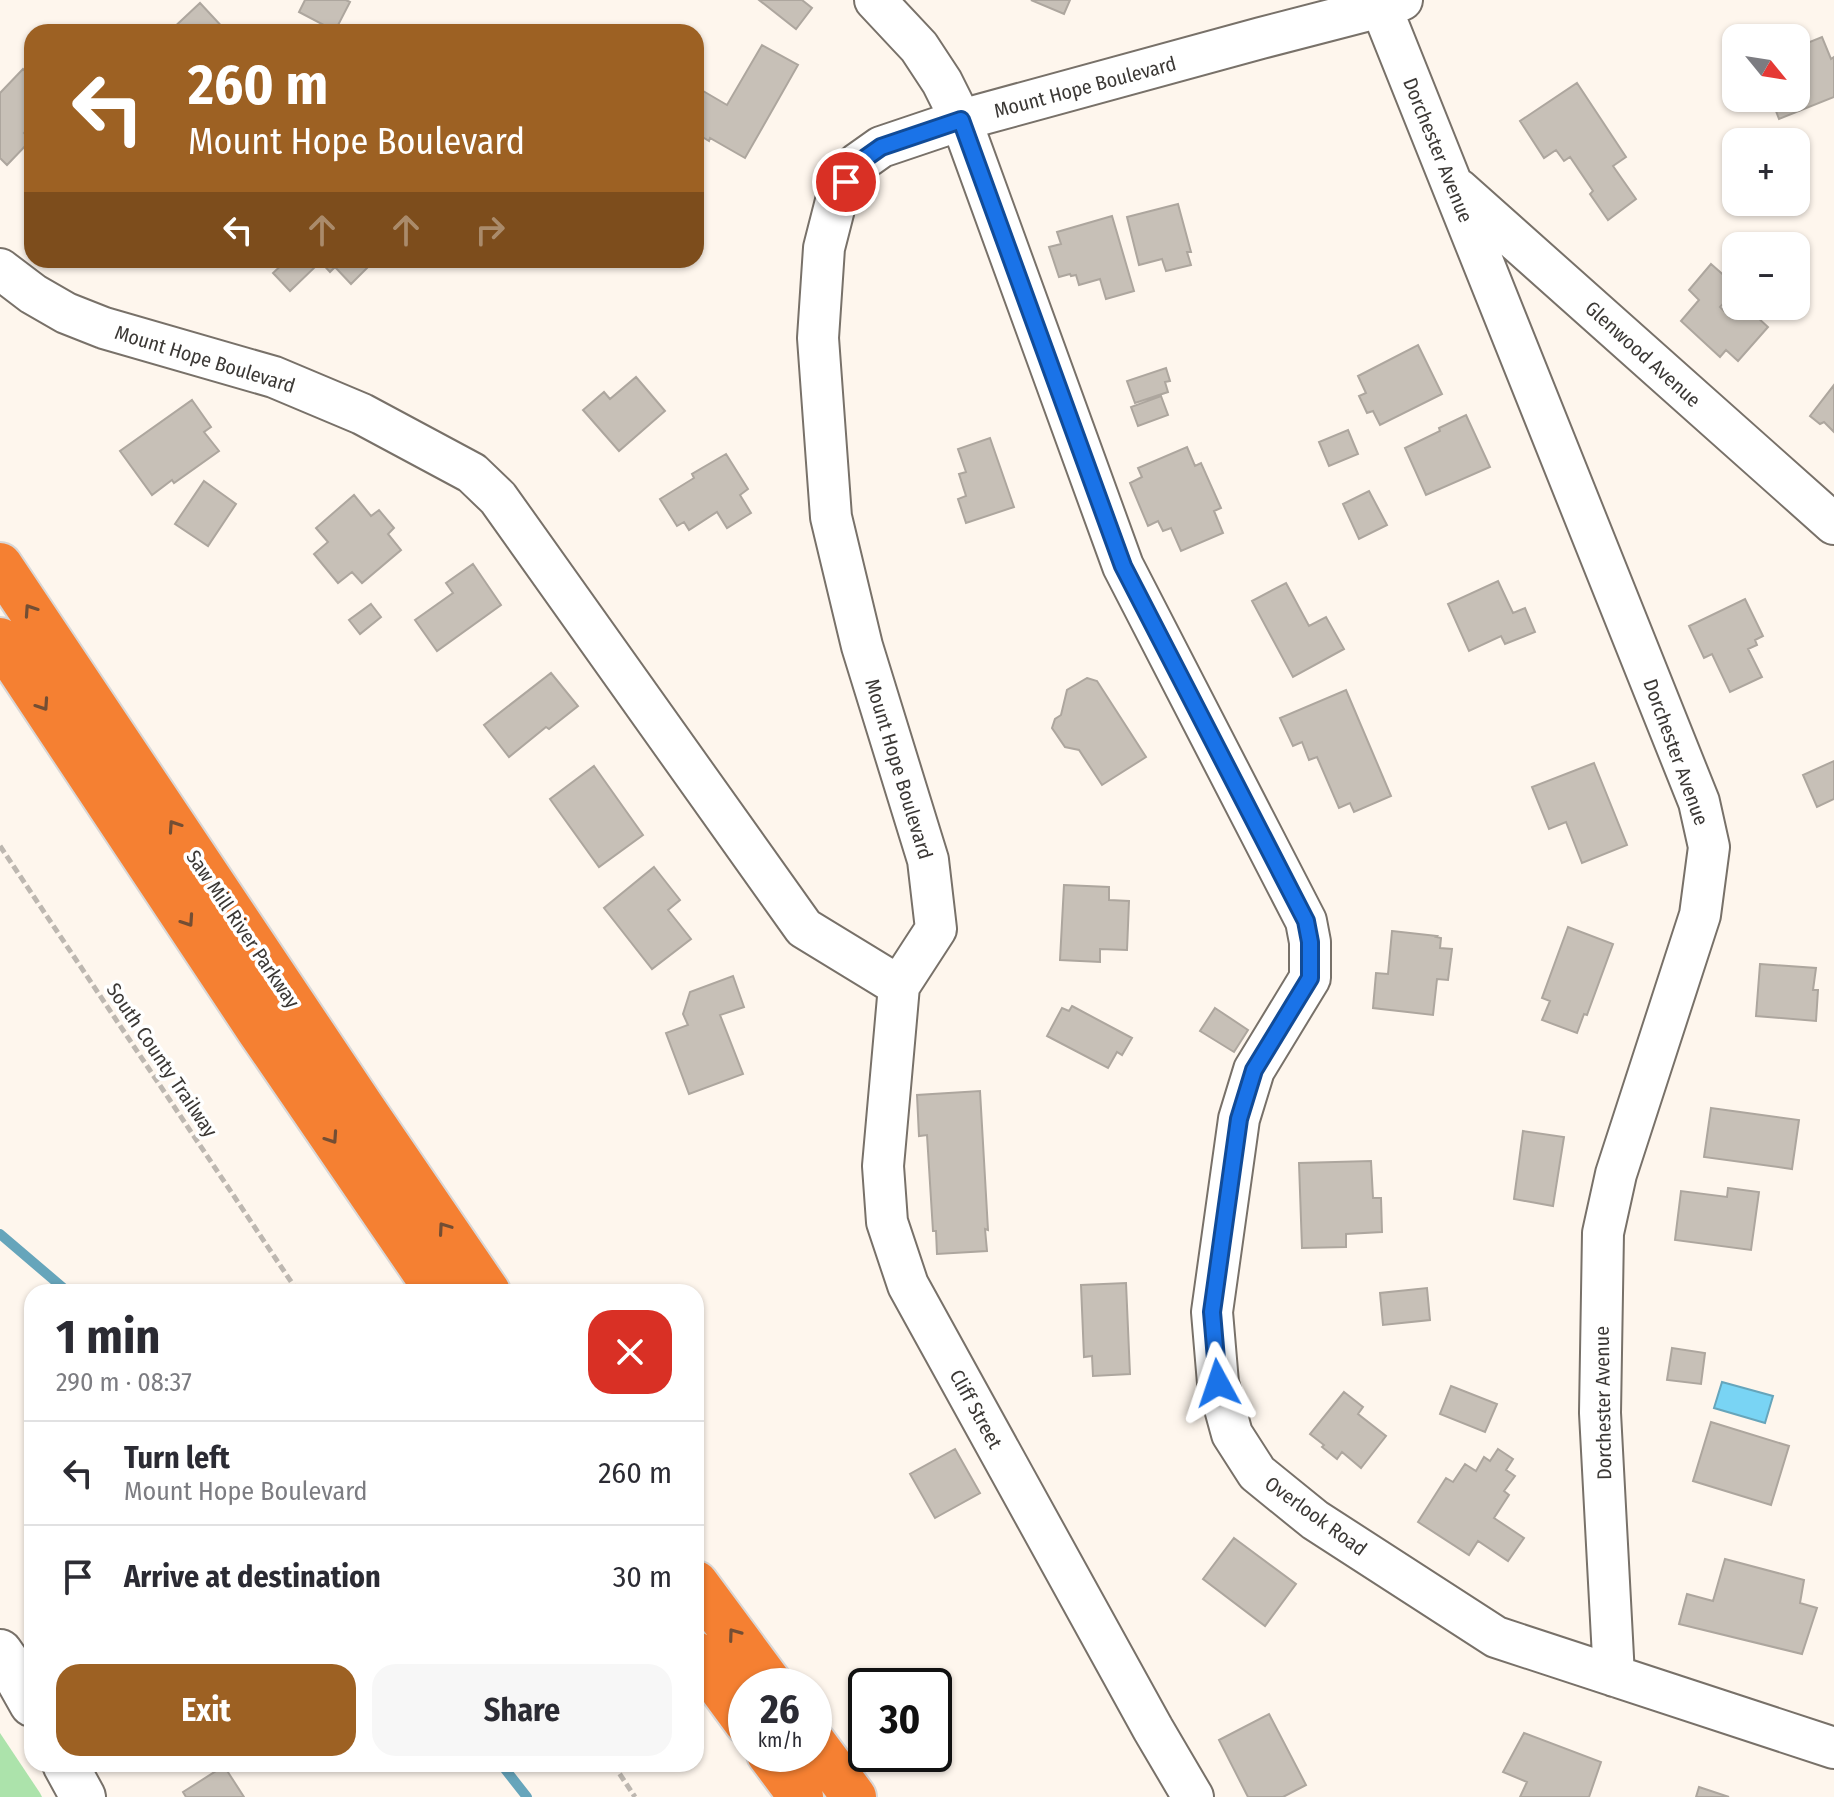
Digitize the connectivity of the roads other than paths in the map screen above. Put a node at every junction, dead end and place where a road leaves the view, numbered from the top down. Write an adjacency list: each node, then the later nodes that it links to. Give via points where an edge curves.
1 (875, 0): 3 (street, Overlook Road, via 919,47)
2 (1391, 4): 3 (street, Mount Hope Boulevard); 4 (street, Dorchester Avenue)
3 (961, 120): 9 (street, Mount Hope Boulevard, via 881,147 857,164 836,201 824,248 818,338 831,517 862,646 928,860 936,929); 16 (street, Overlook Road, via 1123,566 1306,921 1310,978 1254,1070 1239,1119 1212,1312 1218,1383 1232,1434 1257,1473 1315,1520 1496,1637)
4 (1452, 184): 6 (street, Glenwood Avenue); 16 (street, Dorchester Avenue, via 1699,802 1709,847 1700,915 1616,1174 1603,1233 1600,1413)
5 (0, 269): 9 (street, Mount Hope Boulevard, via 66,313 274,377 362,414 472,473 498,498 804,928)
6 (1834, 524)
7 (0, 565): 11 (highway, Saw Mill River Parkway, one-way to 7)
8 (0, 640): 10 (highway, Saw Mill River Parkway, one-way to 10)
9 (899, 986): 26 (street, Cliff Street, via 883,1166 887,1222 908,1285)
10 (433, 1284)
11 (483, 1284)
12 (704, 1594): 15 (highway, one-way to 12)
13 (0, 1652): 17 (main road)
14 (704, 1665): 18 (highway)
15 (759, 1668)
16 (1614, 1676): 19 (street, Overlook Road)
17 (24, 1690)
18 (728, 1698)
19 (1834, 1748)
20 (832, 1767): 25 (highway)
21 (69, 1772): 23 (main road)
22 (782, 1772): 24 (highway)
23 (83, 1797)
24 (801, 1797)
25 (854, 1797)
26 (1193, 1797)

